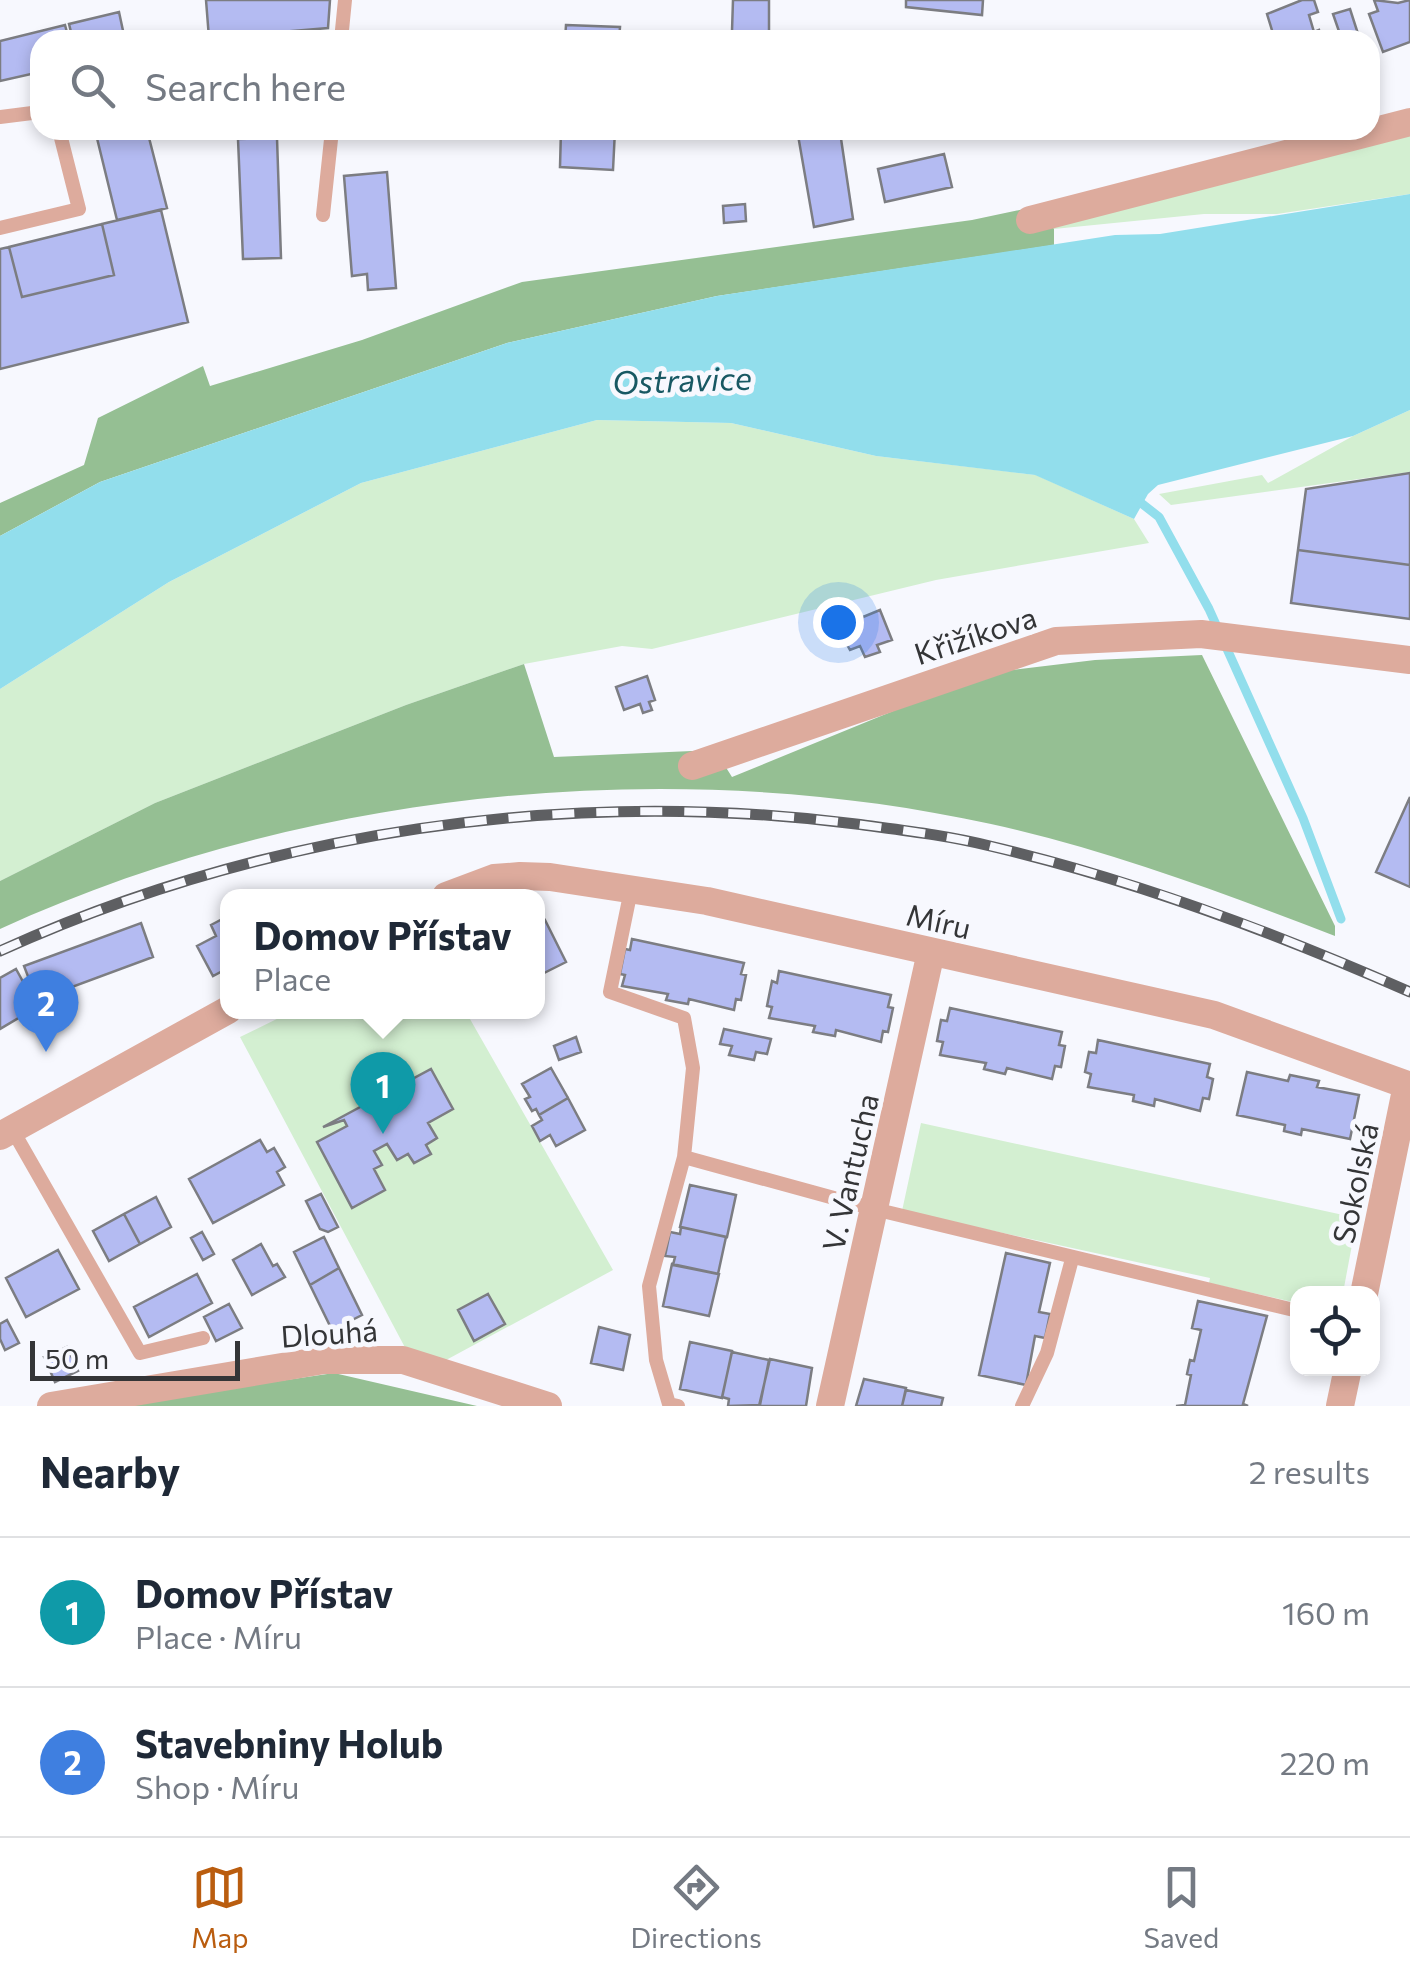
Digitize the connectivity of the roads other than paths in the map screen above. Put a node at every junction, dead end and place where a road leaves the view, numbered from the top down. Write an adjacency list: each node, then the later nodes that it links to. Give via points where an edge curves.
1 (345, 0): 2 (lane)
2 (342, 30)
3 (30, 113): 4 (lane)
4 (0, 117)
5 (1410, 122): 6 (street)
6 (1380, 130)
7 (62, 140): 12 (lane, via 79,209)
8 (331, 140): 10 (lane)
9 (1340, 140): 11 (street)
10 (323, 216)
11 (1030, 220)
12 (0, 228)
13 (1410, 660): 14 (street, Křižíkova, via 1200,634 1056,641)
14 (692, 766)
15 (465, 889): 16 (street, Míru, via 520,876)
16 (631, 890): 17 (street, Míru); 21 (lane, via 610,992 684,1018 693,1068)
17 (931, 952): 19 (street, Míru, via 1214,1015); 22 (street, V. Vantucha)
18 (220, 1014): 20 (street)
19 (1408, 1086): 24 (street, Sokolská)
20 (6, 1133): 26 (lane, via 140,1353)
21 (684, 1157): 22 (lane); 30 (lane, via 649,1286 656,1360 669,1404)
22 (874, 1209): 23 (lane); 31 (street, V. Vantucha)
23 (1072, 1258): 25 (lane); 32 (lane, via 1047,1353)
24 (1366, 1286)
25 (1290, 1309)
26 (202, 1338)
27 (1346, 1376): 33 (street)
28 (51, 1406): 29 (street, Dlouhá, via 324,1360 403,1360)
29 (548, 1406)
30 (678, 1406)
31 (830, 1406)
32 (1022, 1406)
33 (1340, 1406)

